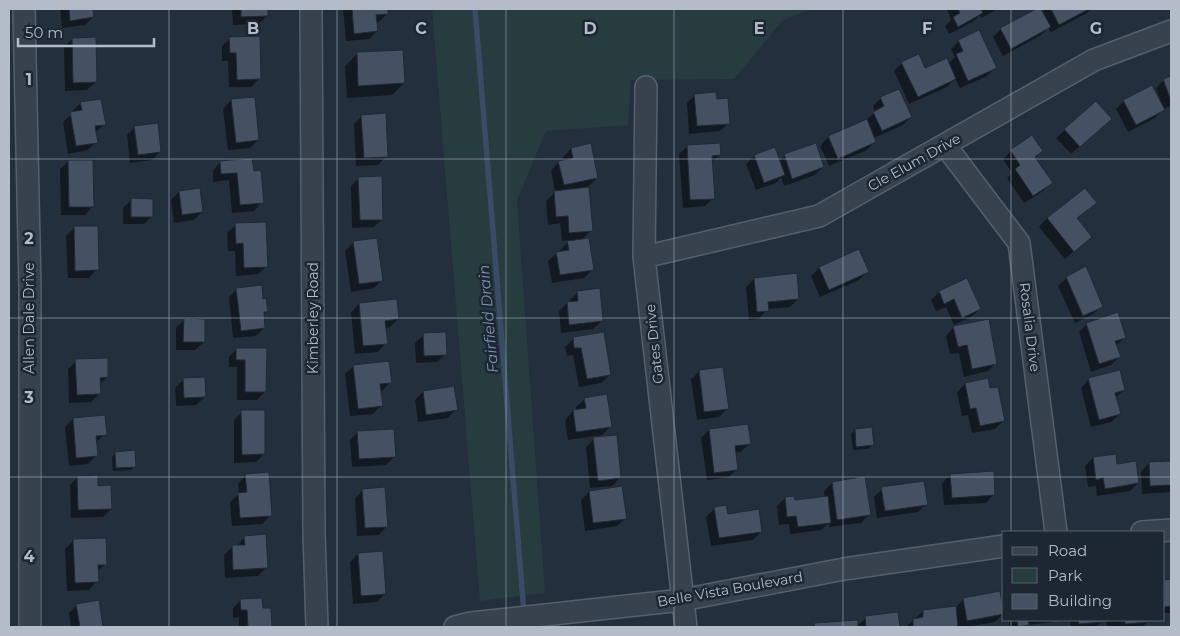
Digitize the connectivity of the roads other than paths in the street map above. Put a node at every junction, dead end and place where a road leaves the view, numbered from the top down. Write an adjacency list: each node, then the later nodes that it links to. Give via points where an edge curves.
1 (24, 9): 12 (street, Allen Dale Drive, via 30,289)
2 (310, 9): 13 (street, Kimberley Road)
3 (1171, 31): 5 (street, Cle Elum Drive, via 1094,60)
4 (646, 87): 6 (street, Gates Drive)
5 (945, 145): 6 (street, Cle Elum Drive, via 819,216); 8 (street, Rosalia Drive, via 1019,243)
6 (644, 257): 11 (street, Gates Drive)
7 (1171, 530): 9 (street)
8 (1056, 531)
9 (1156, 531)
10 (1002, 546): 11 (street, Belle Vista Boulevard, via 844,569)
11 (682, 600): 14 (street, Belle Vista Boulevard); 15 (street, Gates Drive)
12 (30, 627)
13 (317, 627)
14 (456, 627)
15 (686, 627)

